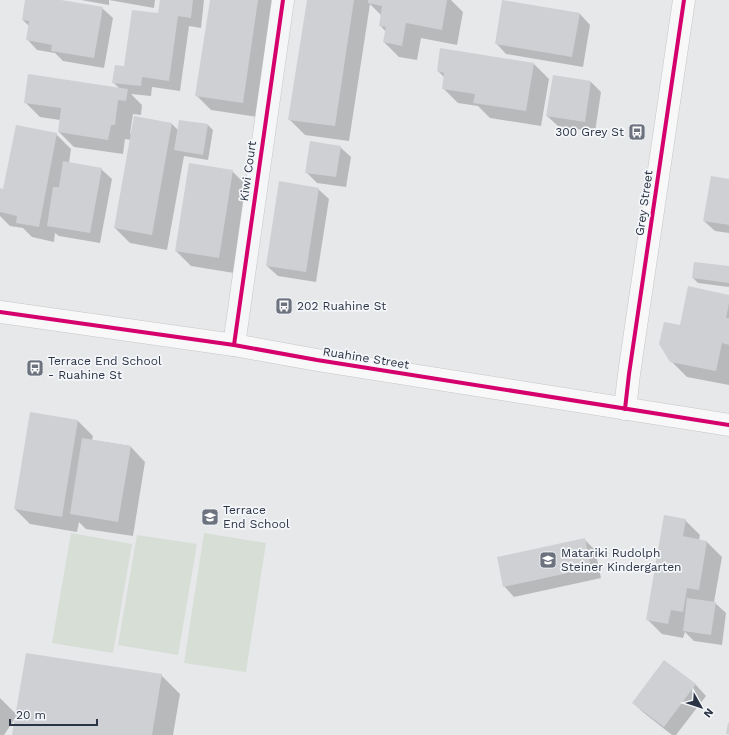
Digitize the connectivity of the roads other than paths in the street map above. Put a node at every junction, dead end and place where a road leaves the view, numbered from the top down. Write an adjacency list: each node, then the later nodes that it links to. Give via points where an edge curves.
1 (283, 0): 4 (street, Kiwi Court)
2 (684, 0): 5 (main road, Grey Street)
3 (0, 312): 4 (main road, Ruahine Street)
4 (234, 345): 5 (main road, Ruahine Street)
5 (625, 409): 6 (main road, Ruahine Street)
6 (729, 425)

